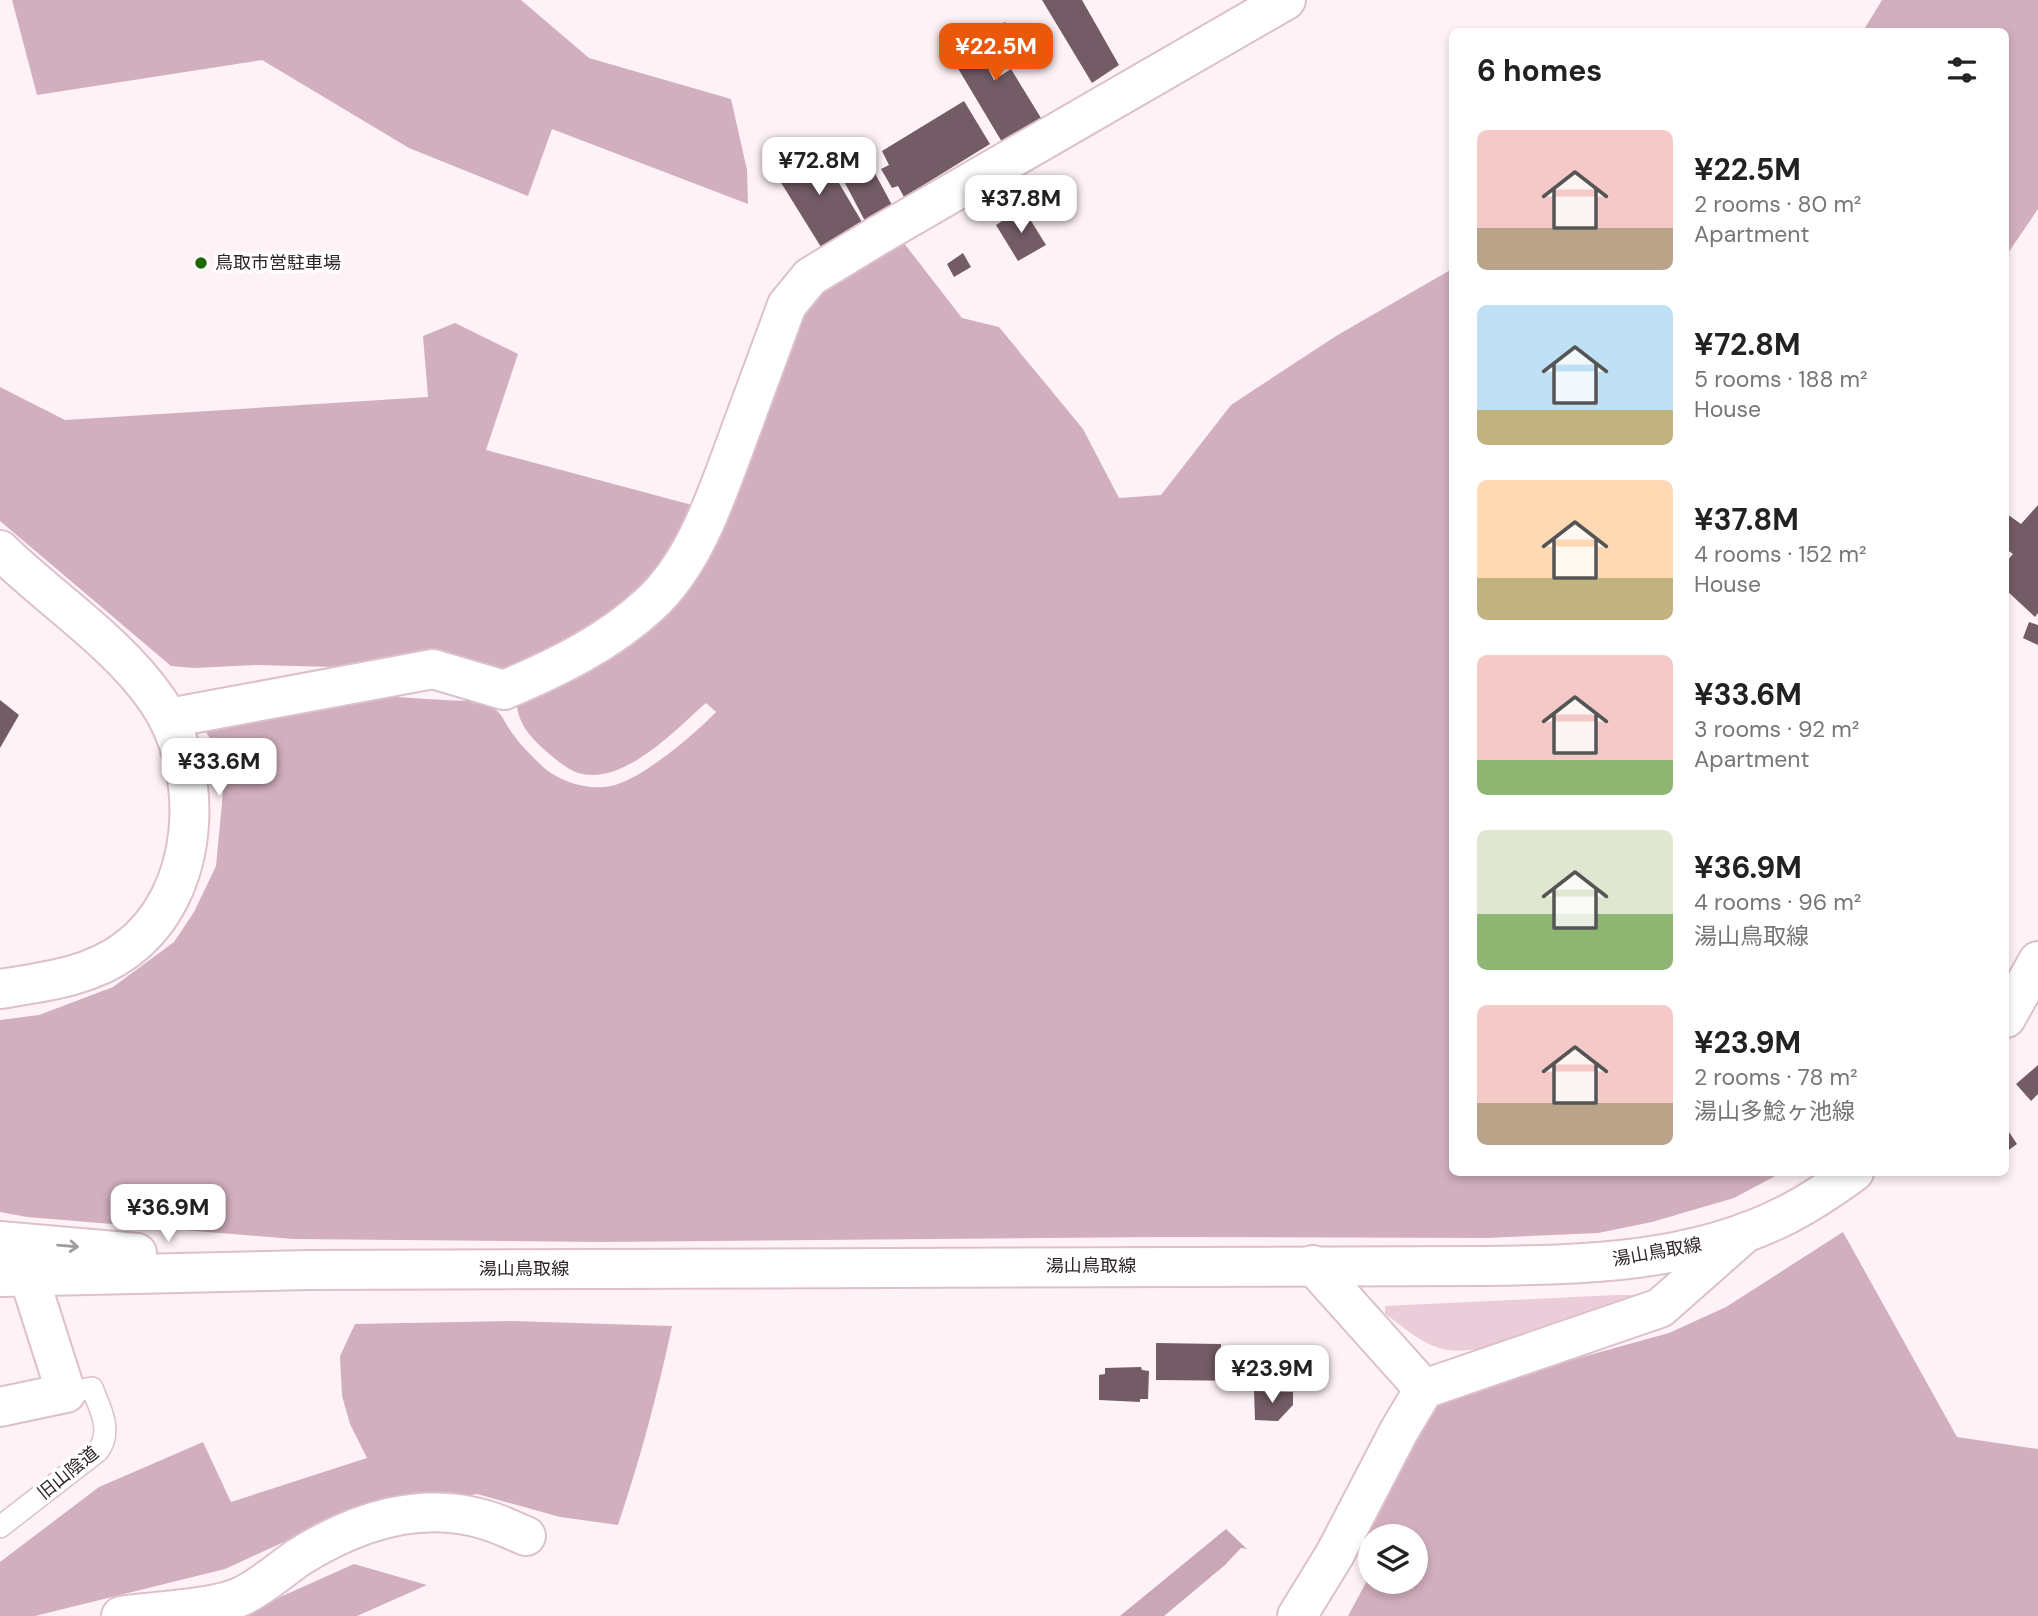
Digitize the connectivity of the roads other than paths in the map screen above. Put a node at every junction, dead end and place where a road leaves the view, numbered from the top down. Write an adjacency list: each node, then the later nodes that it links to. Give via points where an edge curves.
1 (1286, 0): 3 (street, via 810,277 788,304 713,505 676,575 626,625 560,666 504,690 433,669)
2 (0, 550): 3 (street, via 120,658)
3 (169, 718): 5 (street, via 185,763 190,807 183,860 162,911 145,933 103,964 57,979)
4 (2038, 961): 6 (street)
5 (0, 989)
6 (2009, 1013)
7 (1848, 1176): 8 (street, 湯山鳥取線, via 1812,1201)
8 (1746, 1232): 10 (street, 湯山鳥取線, via 1655,1256 1601,1262); 13 (street, via 1660,1308)
9 (0, 1241): 11 (street, 湯山鳥取線, one-way to 11)
10 (1313, 1265): 11 (street, 湯山鳥取線); 13 (street)
11 (308, 1270): 12 (street, 湯山鳥取線)
12 (14, 1277): 14 (street)
13 (1424, 1389): 19 (street)
14 (66, 1394): 15 (street); 16 (lane, 旧山陰道, via 92,1388 104,1418 102,1446)
15 (0, 1407)
16 (0, 1527)
17 (526, 1536): 18 (street, via 465,1515 386,1517 319,1546 240,1597)
18 (121, 1616)
19 (1297, 1616)

